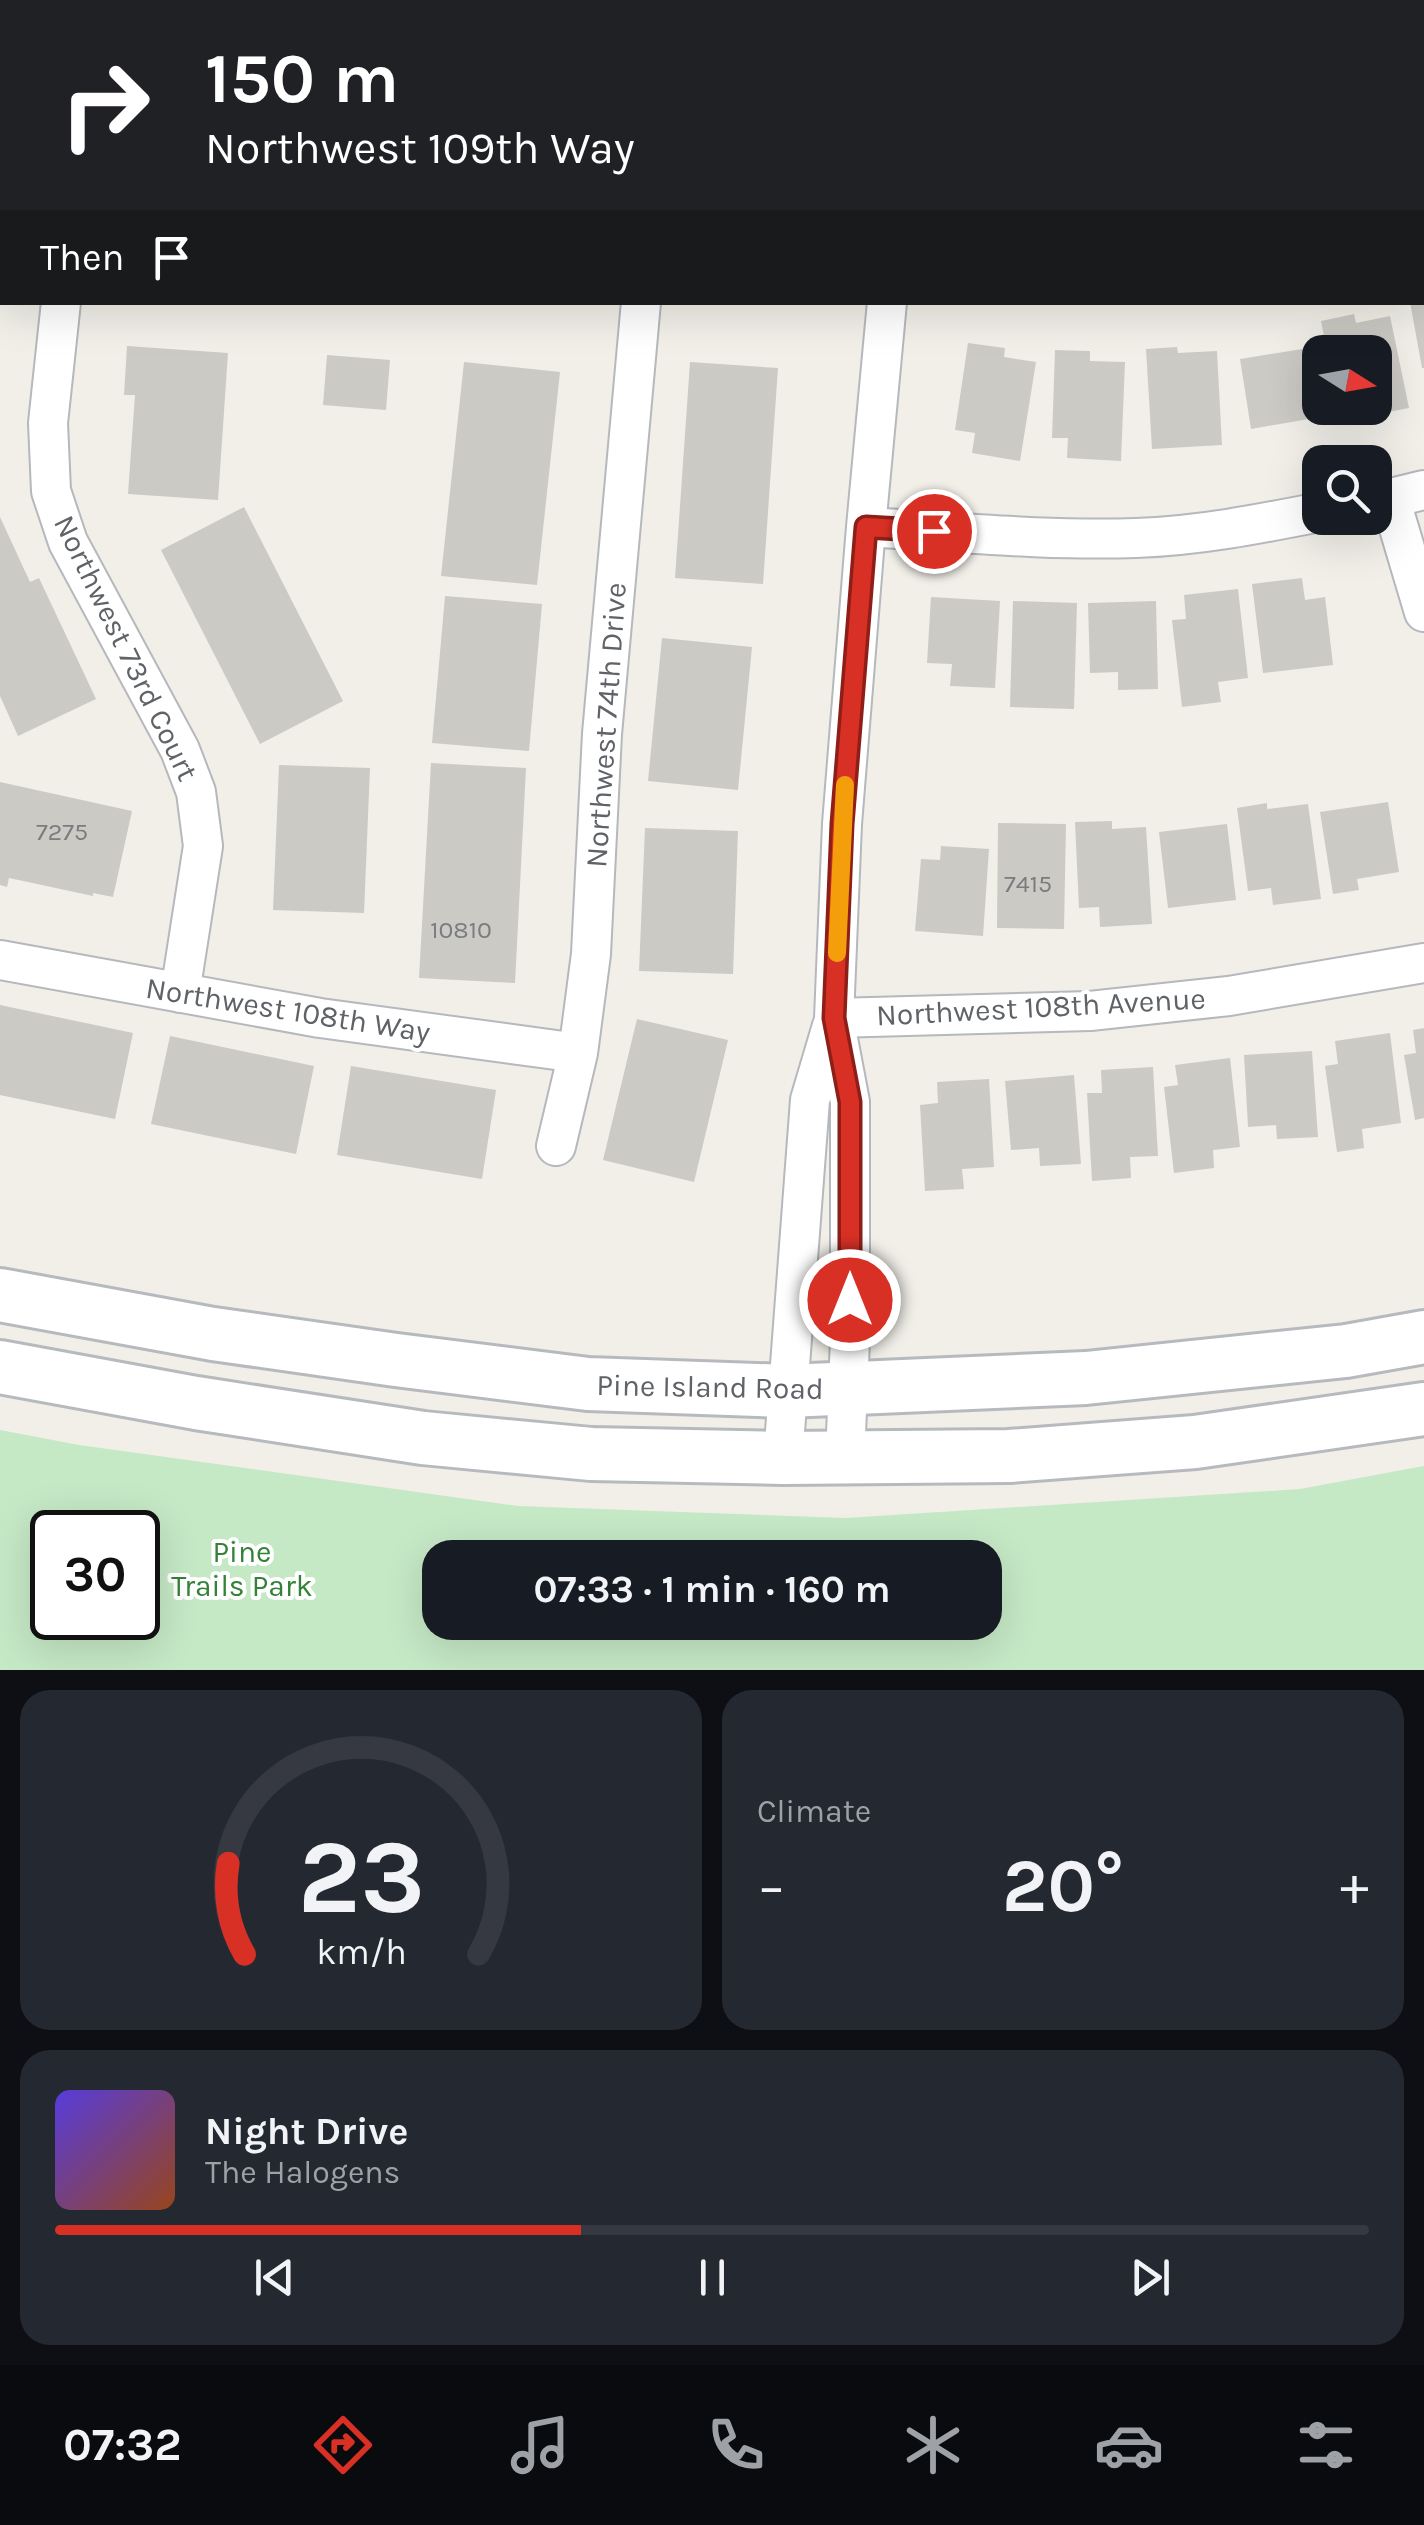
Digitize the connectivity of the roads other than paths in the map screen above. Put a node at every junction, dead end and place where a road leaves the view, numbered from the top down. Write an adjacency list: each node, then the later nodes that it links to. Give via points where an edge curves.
1 (61, 305): 10 (street, Northwest 73rd Court, via 48,423 50,491 68,542 196,792 203,846)
2 (640, 305): 12 (street, Northwest 74th Drive)
3 (887, 305): 6 (street)
4 (1396, 497): 7 (street)
5 (1302, 515): 6 (street, via 1138,538)
6 (866, 527): 11 (street)
7 (1424, 612)
8 (0, 960): 10 (street, Northwest 108th Way)
9 (1424, 964): 11 (street, Northwest 108th Avenue, via 1229,996 1090,1010)
10 (180, 994): 12 (street, Northwest 108th Way)
11 (834, 1018): 17 (street, via 850,1102); 18 (street, via 810,1100)
12 (578, 1052): 13 (street, Northwest 74th Drive)
13 (556, 1146)
14 (0, 1295): 18 (main road, Pine Island Road, via 213,1334 568,1382)
15 (1424, 1337): 17 (main road, Pine Island Road, via 1086,1378)
16 (0, 1367): 21 (main road, via 423,1438 591,1454)
17 (848, 1390): 18 (main road, Pine Island Road); 20 (street)
18 (787, 1391): 21 (street)
19 (1424, 1409): 20 (main road, via 1195,1442 1009,1456)
20 (845, 1457): 21 (main road)
21 (784, 1458)

